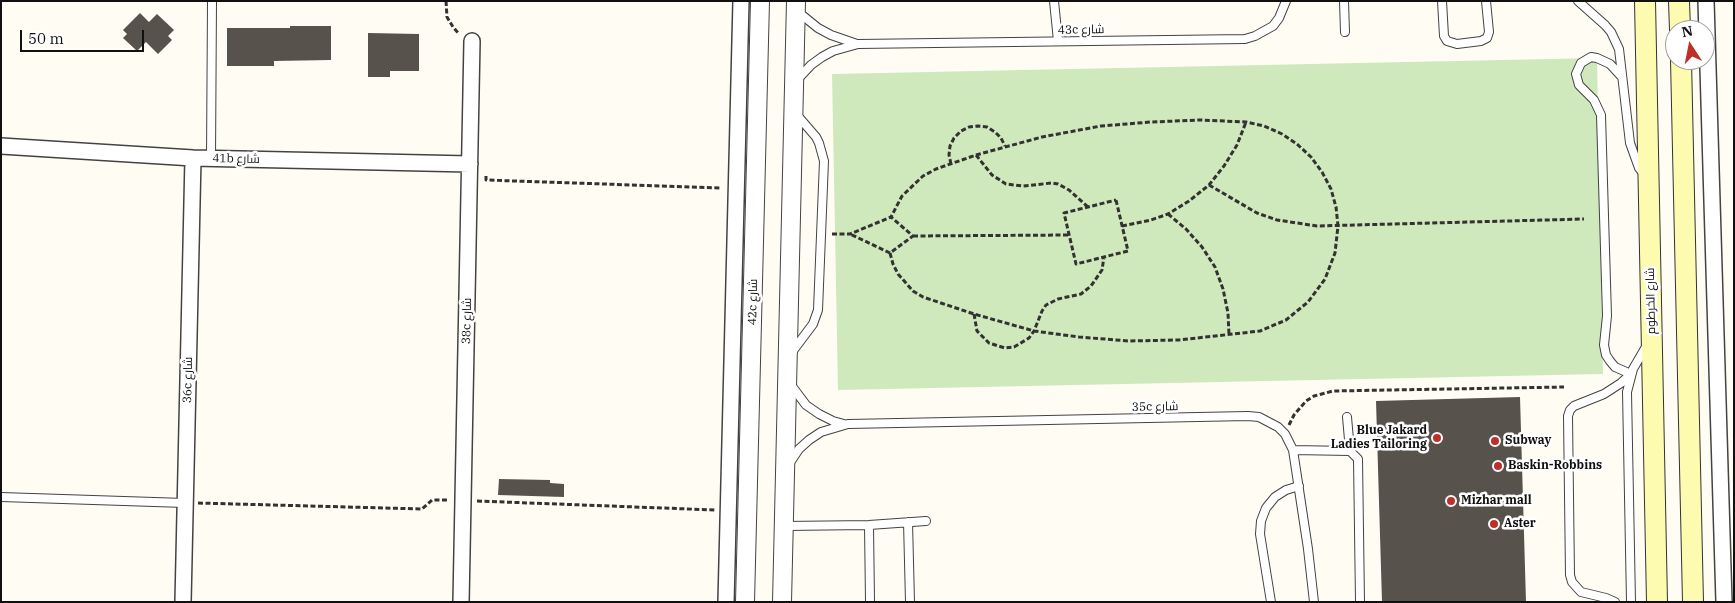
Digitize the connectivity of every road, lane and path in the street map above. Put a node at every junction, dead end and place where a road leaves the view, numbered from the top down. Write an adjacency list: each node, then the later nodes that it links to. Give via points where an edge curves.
1 (212, 1): 29 (lane)
2 (446, 1): 17 (path, via 450,22 462,37)
3 (741, 1): 32 (street)
4 (760, 1): 71 (street, 42c شارع)
5 (1054, 1): 18 (lane)
6 (1286, 1): 18 (lane, 43c شارع, via 1273,26 1245,39)
7 (1344, 1): 16 (lane)
8 (1442, 1): 9 (lane, via 1444,36 1457,44 1487,38)
9 (1486, 1)
10 (1578, 1): 21 (lane, via 1611,32 1619,49)
11 (1645, 1): 33 (main road, شارع الخرطوم)
12 (1679, 1): 15 (main road)
13 (1706, 1): 82 (street)
14 (796, 5): 19 (lane, 43c شارع, via 818,28); 22 (street)
15 (1680, 20)
16 (1345, 32)
17 (472, 41): 30 (street, 38c شارع)
18 (1058, 41): 19 (lane, 43c شارع)
19 (858, 44): 22 (lane, 43c شارع, via 822,57)
20 (1681, 70): 81 (main road)
21 (1622, 77): 33 (lane, via 1630,143 1639,168); 52 (lane, via 1610,64 1591,57 1581,63 1576,74 1600,115 1607,316 1604,345 1610,362)
22 (794, 85): 23 (street)
23 (793, 111): 41 (lane, via 816,137 824,161); 51 (street)
24 (1246, 122): 26 (path, via 1126,123); 34 (path, via 1237,145); 40 (path, via 1282,134 1311,157 1331,189)
25 (1, 146): 28 (street, 41b شارع)
26 (1005, 146): 27 (path); 31 (path, via 1001,138 987,127 969,127 961,131 950,146)
27 (976, 155): 31 (path); 35 (path, via 992,175 1006,184 1058,184)
28 (192, 158): 29 (street, 41b شارع); 63 (street, 36c شارع)
29 (211, 159): 30 (street, 41b شارع)
30 (470, 164): 32 (path, via 487,164 486,180 506,181 723,188 723,172); 69 (street, 38c شارع)
31 (951, 164): 37 (path, via 936,169 912,185)
32 (736, 173): 70 (street)
33 (1649, 179): 50 (main road, شارع الخرطوم)
34 (1208, 185): 36 (path); 40 (path, via 1277,220 1308,226)
35 (1088, 207): 39 (path, via 1116,200); 43 (path, via 1064,213)
36 (1168, 214): 39 (path); 49 (path, via 1186,228 1215,267 1228,313)
37 (891, 216): 42 (path); 44 (path)
38 (1584, 219): 40 (path)
39 (1122, 226): 46 (path, via 1128,251)
40 (1338, 226): 49 (path, via 1335,253 1325,280 1308,302 1286,320 1260,331)
41 (822, 234): 42 (path); 51 (lane, via 818,310 813,324)
42 (850, 234): 45 (path)
43 (1069, 235): 44 (path); 46 (path, via 1076,264)
44 (913, 236): 45 (path)
45 (890, 253): 47 (path, via 898,274 913,291)
46 (1104, 257): 48 (path, via 1102,270 1091,286 1081,294 1046,305)
47 (974, 314): 48 (path); 48 (path, via 982,338 997,347 1014,347)
48 (1034, 331): 49 (path, via 1129,340)
49 (1229, 335)
50 (1652, 336): 52 (lane); 80 (main road, شارع الخرطوم)
51 (788, 357): 53 (street)
52 (1631, 374): 78 (lane, via 1604,394 1574,406 1568,416 1570,575 1581,592); 79 (lane, via 1627,392)
53 (787, 379): 56 (lane, 35c شارع, via 806,405 833,422); 60 (street)
54 (1564, 388): 57 (path, via 1323,392 1299,408)
55 (1346, 417): 59 (lane)
56 (848, 424): 57 (lane, 35c شارع, via 1248,416 1269,421); 60 (lane, 35c شارع, via 821,432 809,440 798,450)
57 (1285, 434): 58 (lane, 35c شارع)
58 (1293, 450): 59 (lane); 61 (lane, 35c شارع)
59 (1350, 451): 77 (lane, via 1359,464)
60 (785, 474): 67 (street)
61 (1299, 486): 75 (lane, via 1275,497 1261,521 1260,534); 76 (lane, 35c شارع)
62 (1, 497): 63 (lane)
63 (185, 503): 68 (street, 36c شارع)
64 (926, 521): 65 (lane)
65 (908, 522): 66 (lane); 74 (lane)
66 (869, 525): 67 (lane); 73 (lane)
67 (784, 526): 72 (street)
68 (183, 602)
69 (461, 602)
70 (726, 602)
71 (745, 602)
72 (782, 602)
73 (870, 602)
74 (910, 602)
75 (1271, 602)
76 (1314, 602)
77 (1360, 602)
78 (1615, 602)
79 (1630, 602)
80 (1657, 602)
81 (1693, 602)
82 (1724, 602)

